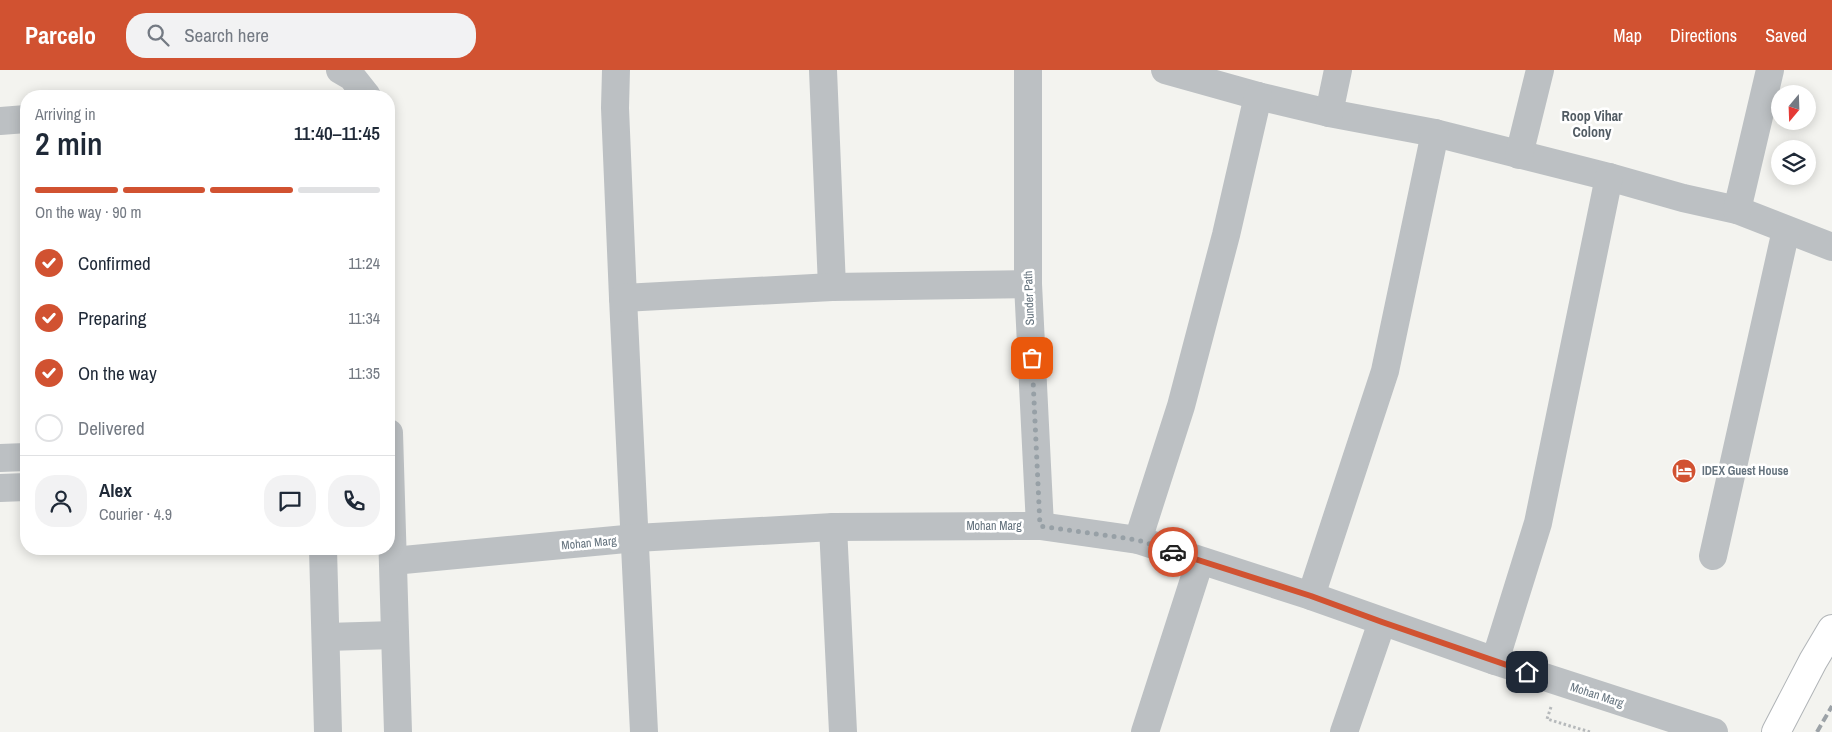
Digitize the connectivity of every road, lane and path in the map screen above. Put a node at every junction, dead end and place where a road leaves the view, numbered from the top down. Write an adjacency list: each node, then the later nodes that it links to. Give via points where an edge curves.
1 (340, 70): 9 (street, via 352,77)
2 (616, 70): 22 (street)
3 (823, 70): 21 (street)
4 (1028, 70): 20 (street, Sunder Path)
5 (1338, 70): 11 (street)
6 (1540, 70): 15 (street)
7 (1770, 70): 17 (street)
8 (1170, 71): 10 (street)
9 (362, 90)
10 (1258, 96): 11 (street); 30 (street, via 1181,406)
11 (1329, 113): 14 (street)
12 (20, 119): 13 (street)
13 (0, 121)
14 (1435, 133): 15 (street); 36 (street, via 1385,371)
15 (1520, 155): 16 (street)
16 (1609, 177): 17 (street); 41 (street, via 1538,523)
17 (1737, 210): 18 (street)
18 (1786, 230): 19 (street); 33 (street)
19 (1832, 247)
20 (1028, 284): 21 (street); 28 (street, Sunder Path)
21 (832, 287): 22 (street)
22 (623, 298): 29 (street)
23 (20, 457): 24 (street)
24 (0, 458)
25 (20, 487): 26 (street)
26 (0, 488)
27 (833, 526): 28 (street, Mohan Marg); 29 (street, Mohan Marg); 45 (street)
28 (1040, 526): 30 (street, Mohan Marg)
29 (636, 538): 34 (street, Mohan Marg); 44 (street)
30 (1138, 540): 35 (street, Mohan Marg)
31 (323, 555): 40 (street)
32 (393, 555): 34 (street)
33 (1713, 556)
34 (393, 561): 39 (street)
35 (1200, 561): 36 (street, Mohan Marg); 46 (street)
36 (1311, 596): 37 (street, Mohan Marg)
37 (1382, 622): 41 (street, Mohan Marg); 47 (street)
38 (1832, 629): 49 (main road)
39 (395, 635): 40 (street); 43 (street)
40 (326, 637): 42 (street)
41 (1496, 662): 48 (street, Mohan Marg)
42 (328, 732)
43 (398, 732)
44 (644, 732)
45 (843, 732)
46 (1144, 732)
47 (1344, 732)
48 (1714, 732)
49 (1776, 732)

